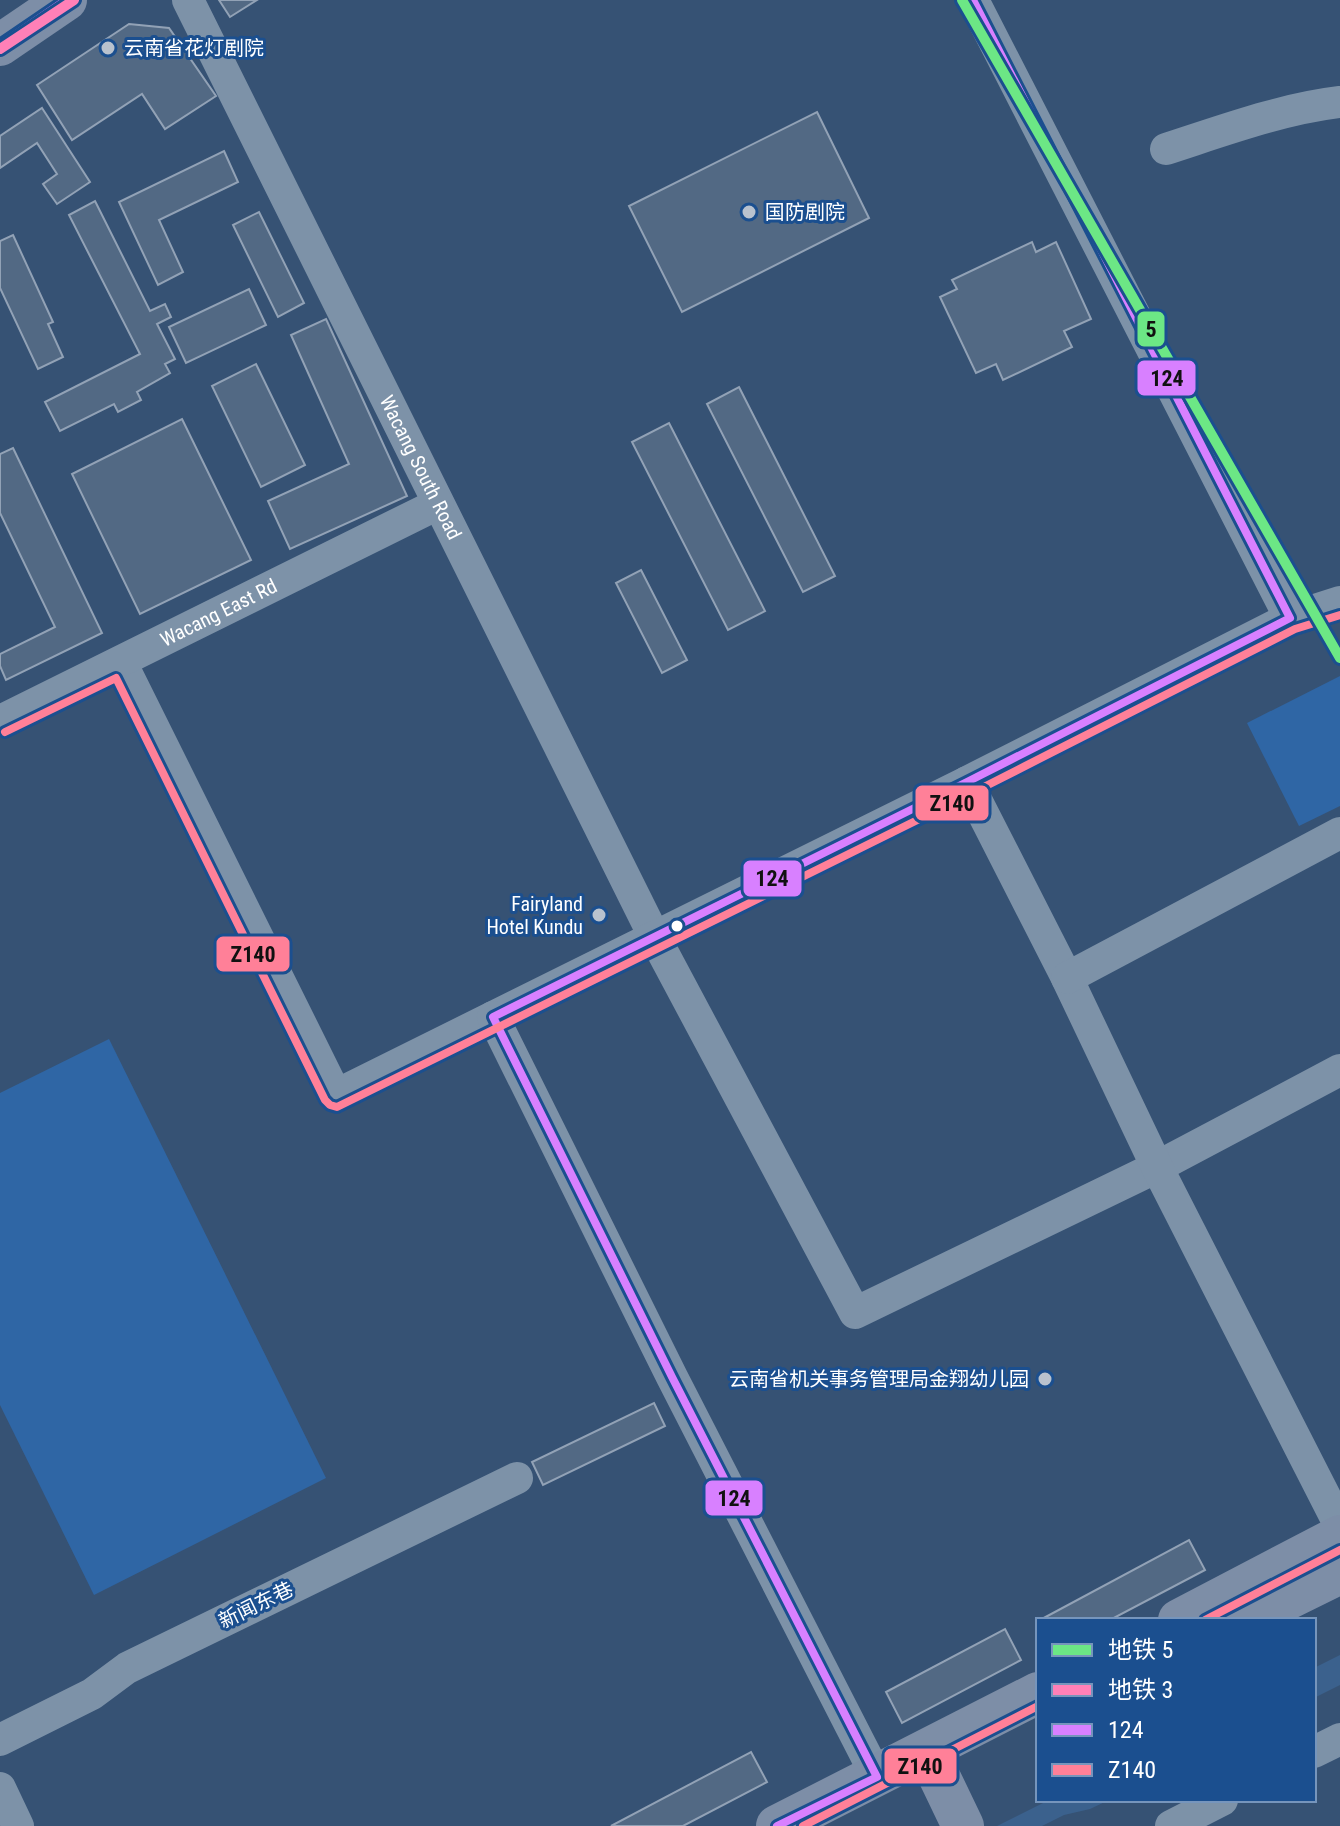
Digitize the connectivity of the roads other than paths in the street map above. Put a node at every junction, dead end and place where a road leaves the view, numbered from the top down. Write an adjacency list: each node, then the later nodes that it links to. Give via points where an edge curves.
1 (66, 0): 4 (main road)
2 (188, 0): 7 (street, Wacang South Road)
3 (973, 0): 9 (street)
4 (0, 45)
5 (1340, 102): 6 (street)
6 (1166, 149)
7 (438, 504): 10 (street, Wacang East Rd); 14 (street, Wacang South Road)
8 (1340, 602): 9 (street)
9 (1290, 618): 12 (street)
10 (121, 662): 11 (street, Wacang East Rd); 16 (street, via 336,1095)
11 (0, 721)
12 (967, 782): 14 (street); 15 (street)
13 (1340, 833): 15 (street)
14 (654, 936): 16 (street); 18 (street, Wacang South Road, via 855,1313)
15 (1067, 978): 18 (street)
16 (493, 1017): 31 (street)
17 (1340, 1070): 18 (street)
18 (1157, 1167): 20 (street)
19 (517, 1478): 28 (street, 新闻东巷, via 127,1668 92,1694)
20 (1340, 1526)
21 (1340, 1536): 23 (main road)
22 (1340, 1573): 24 (main road)
23 (1183, 1618)
24 (1249, 1618)
25 (1036, 1694): 31 (main road)
26 (1036, 1725): 30 (main road)
27 (1340, 1739): 29 (street)
28 (0, 1740)
29 (1316, 1751)
30 (938, 1774): 36 (main road); 37 (main road)
31 (877, 1777): 35 (main road)
32 (0, 1788): 34 (street)
33 (1218, 1802): 38 (street)
34 (18, 1826)
35 (777, 1826)
36 (832, 1826)
37 (963, 1826)
38 (1171, 1826)

